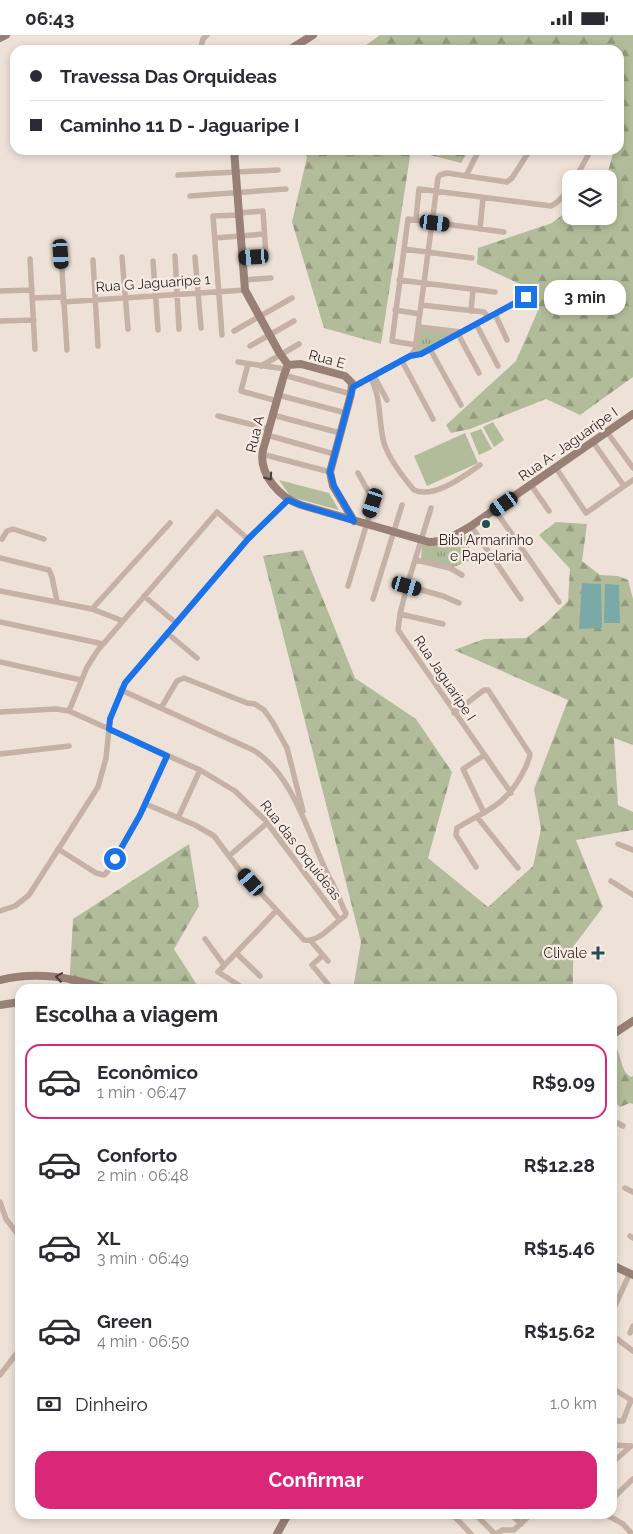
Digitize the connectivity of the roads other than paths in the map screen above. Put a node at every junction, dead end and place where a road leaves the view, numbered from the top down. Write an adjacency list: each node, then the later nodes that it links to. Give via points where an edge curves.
1 (6, 35): 3 (main road)
2 (313, 35): 4 (main road)
3 (0, 38)
4 (297, 45)
5 (234, 155): 11 (main road)
6 (476, 155): 13 (street)
7 (527, 155): 13 (street, via 512,178 504,182)
8 (588, 155): 10 (street)
9 (278, 170): 11 (street)
10 (579, 170)
11 (236, 173): 12 (street); 16 (main road)
12 (178, 175)
13 (466, 176): 15 (street, via 440,175)
14 (286, 189): 16 (street)
15 (436, 192): 19 (street); 21 (street, via 419,189); 22 (street)
16 (238, 193): 17 (street); 20 (main road)
17 (190, 196)
18 (562, 197): 19 (street, via 551,206)
19 (484, 198): 23 (street)
20 (239, 214): 25 (street, via 263,211); 26 (main road); 27 (street, via 214,216)
21 (416, 219): 22 (street); 28 (street, via 408,219)
22 (432, 222): 23 (street); 29 (street)
23 (480, 229): 24 (street)
24 (504, 232)
25 (264, 234): 26 (street); 34 (street, via 266,255)
26 (241, 236): 27 (street); 34 (main road)
27 (215, 238): 47 (street)
28 (404, 249): 29 (street); 41 (street)
29 (428, 253): 36 (street); 42 (street)
30 (61, 254): 56 (street)
31 (174, 256): 50 (street)
32 (122, 257): 54 (street)
33 (195, 257): 49 (street)
34 (242, 257): 40 (main road)
35 (30, 259): 44 (street)
36 (472, 259)
37 (92, 261): 57 (street)
38 (153, 261): 51 (street)
39 (271, 278): 40 (street)
40 (244, 280): 45 (main road)
41 (399, 280): 42 (street); 59 (street)
42 (424, 283): 43 (street); 58 (street)
43 (473, 289): 48 (street); 60 (street)
44 (32, 290): 46 (street); 53 (street)
45 (245, 290): 47 (street, Rua G Jaguaripe 1); 63 (main road)
46 (0, 291)
47 (218, 291): 49 (street, Rua G Jaguaripe 1); 76 (street)
48 (495, 292)
49 (198, 293): 50 (street, Rua G Jaguaripe 1); 70 (street)
50 (177, 294): 51 (street, Rua G Jaguaripe 1); 72 (street)
51 (156, 295): 54 (street, Rua G Jaguaripe 1); 73 (street)
52 (526, 297): 62 (street)
53 (32, 298): 56 (street, Rua G Jaguaripe 1); 65 (street)
54 (125, 298): 57 (street, Rua G Jaguaripe 1); 71 (street)
55 (292, 298): 63 (street)
56 (63, 299): 57 (street, Rua G Jaguaripe 1); 84 (street)
57 (95, 300): 81 (street)
58 (421, 305): 60 (street); 61 (street)
59 (396, 310): 61 (street); 80 (street, via 392,341)
60 (471, 311): 64 (street, via 485,313)
61 (420, 314): 69 (street)
62 (495, 314): 64 (street); 78 (street)
63 (259, 317): 74 (street); 77 (main road)
64 (488, 317): 68 (street)
65 (34, 320): 66 (street); 83 (street)
66 (0, 321)
67 (294, 321): 77 (street)
68 (476, 324): 75 (street); 92 (street)
69 (419, 327): 75 (street); 80 (street)
70 (201, 328)
71 (128, 329)
72 (179, 329)
73 (158, 330)
74 (234, 331)
75 (459, 333): 85 (street); 94 (street)
76 (222, 335)
77 (270, 335): 82 (street); 86 (main road)
78 (507, 340)
79 (299, 344): 86 (street)
80 (416, 345): 87 (street)
81 (98, 346)
82 (250, 346)
83 (35, 349)
84 (67, 349)
85 (430, 349): 87 (street); 99 (street)
86 (280, 354): 91 (street); 93 (main road)
87 (410, 356): 88 (street)
88 (402, 361): 95 (street); 104 (street)
89 (238, 362): 90 (street)
90 (248, 364): 91 (street); 97 (street, via 241,391)
91 (261, 366): 93 (street)
92 (498, 366)
93 (286, 370): 96 (street); 96 (main road, Rua E, via 301,364 345,376 351,380); 97 (main road, Rua A)
94 (479, 373)
95 (372, 377): 96 (street); 98 (street); 111 (street, via 378,395 384,444 414,489 428,492 461,479)
96 (352, 390): 100 (main road)
97 (277, 398): 100 (street); 102 (main road, Rua A)
98 (387, 400)
99 (462, 405)
100 (346, 413): 107 (main road)
101 (633, 414): 106 (main road, Rua A- Jaguaripe I)
102 (273, 415): 105 (main road, Rua A); 107 (street)
103 (218, 416): 105 (street)
104 (433, 419)
105 (268, 432): 109 (main road, Rua A); 110 (street)
106 (607, 432): 108 (main road, Rua A- Jaguaripe I); 113 (street)
107 (340, 433): 110 (main road)
108 (593, 442): 112 (main road, Rua A- Jaguaripe I); 118 (street)
109 (262, 454): 114 (street); 119 (main road, Rua A, one-way to 119, via 265,472)
110 (334, 454): 114 (main road)
111 (480, 465)
112 (556, 467): 117 (main road, Rua A- Jaguaripe I); 118 (street, via 586,513)
113 (633, 469)
114 (330, 472): 124 (main road, via 334,486)
115 (358, 473): 126 (street, via 373,500)
116 (633, 480): 118 (street)
117 (531, 485): 122 (main road, Rua A- Jaguaripe I); 123 (street)
118 (624, 486)
119 (288, 500): 124 (main road); 130 (street)
120 (402, 505): 128 (street)
121 (431, 508): 131 (street, Rua Jaguaripe I)
122 (495, 510): 127 (main road, Rua A- Jaguaripe I); 143 (street)
123 (549, 511)
124 (354, 521): 126 (main road, Rua A- Jaguaripe I)
125 (170, 523): 145 (street)
126 (366, 525): 128 (main road, Rua A- Jaguaripe I); 136 (street)
127 (471, 526): 131 (main road, Rua A- Jaguaripe I, via 442,541); 141 (street)
128 (393, 533): 131 (main road, Rua A- Jaguaripe I); 140 (street)
129 (44, 539): 132 (street, via 10,529)
130 (248, 539): 139 (street, via 217,512); 149 (street)
131 (421, 540): 134 (street, Rua Jaguaripe I)
132 (1, 541)
133 (0, 558): 142 (street, via 49,570)
134 (416, 560): 135 (street, via 450,568); 137 (street, Rua Jaguaripe I)
135 (462, 575)
136 (348, 586)
137 (407, 586): 144 (street); 146 (street, Rua Jaguaripe I)
138 (0, 591): 142 (street)
139 (144, 595): 147 (street); 149 (street)
140 (373, 599)
141 (521, 599)
142 (56, 601): 145 (street)
143 (559, 602)
144 (459, 603)
145 (92, 609): 147 (street)
146 (400, 614): 150 (street); 160 (street, Rua Jaguaripe I, via 398,630)
147 (123, 621): 152 (street)
148 (0, 622): 152 (street)
149 (176, 623): 151 (street)
150 (443, 624)
151 (167, 633): 153 (street); 156 (street)
152 (103, 644): 155 (street)
153 (197, 658)
154 (0, 662): 155 (street)
155 (81, 680): 158 (street)
156 (121, 690): 157 (street); 161 (street)
157 (161, 708): 172 (street, via 259,754 272,766); 172 (street, via 177,681 184,678 259,706 287,748)
158 (69, 711): 159 (street); 161 (street, Rua das Orquideas)
159 (0, 712)
160 (454, 713): 164 (street, Rua Jaguaripe I); 167 (street, via 488,690 530,754)
161 (109, 729): 165 (street, Rua das Orquideas); 175 (street, via 104,770 98,787)
162 (70, 746): 163 (street)
163 (0, 753)
164 (483, 755): 167 (street, Rua Jaguaripe I); 169 (street, via 463,769)
165 (167, 756): 166 (street, Rua das Orquideas); 168 (street)
166 (200, 771): 171 (street); 173 (street, Rua das Orquideas, via 235,791)
167 (510, 793): 169 (street)
168 (146, 804): 171 (street); 175 (street, via 104,875)
169 (484, 813): 170 (street)
170 (477, 817): 178 (street, via 456,831); 179 (street)
171 (178, 818): 177 (street, via 214,836)
172 (306, 822): 184 (street, via 345,912 345,916)
173 (267, 823): 177 (street); 184 (street, Rua das Orquideas)
174 (618, 844): 176 (street)
175 (58, 849): 182 (street, via 29,895 16,906)
176 (633, 850)
177 (229, 856): 183 (street)
178 (476, 867)
179 (518, 868)
180 (611, 881): 181 (street)
181 (633, 895)
182 (0, 911)
183 (276, 911): 186 (street, via 304,940); 187 (street)
184 (339, 919): 186 (street, via 327,931)
185 (205, 939): 190 (street)
186 (310, 940): 188 (street)
187 (236, 953): 190 (street); 191 (street)
188 (322, 955): 189 (street); 197 (street, via 312,965)
189 (328, 961)
190 (224, 965): 196 (street, via 218,972)
191 (260, 976)
192 (0, 980): 193 (main road, one-way to 192, via 41,975 19,975)
193 (84, 982): 194 (main road); 195 (main road)
194 (87, 984)
195 (91, 984)
196 (237, 984)
197 (327, 984)
198 (15, 1003): 199 (main road)
199 (0, 1005)
200 (631, 1023): 201 (main road)
201 (617, 1032)
202 (617, 1124): 203 (street)
203 (623, 1127)
204 (625, 1188): 205 (street)
205 (633, 1192)
206 (0, 1202): 207 (street, via 6,1219)
207 (15, 1231)
208 (617, 1267): 209 (main road)
209 (632, 1274): 210 (street)
210 (617, 1302)
211 (633, 1326): 212 (street)
212 (630, 1333)
213 (617, 1339): 214 (street)
214 (633, 1351)
215 (15, 1356): 216 (street)
216 (0, 1375)
217 (617, 1391): 218 (street)
218 (632, 1401): 219 (street, via 623,1421)
219 (617, 1420)
220 (617, 1445): 221 (street)
221 (632, 1446): 222 (street)
222 (617, 1459)
223 (633, 1479): 224 (street)
224 (617, 1494)
225 (285, 1519): 232 (main road)
226 (457, 1519): 233 (street)
227 (480, 1519): 234 (street)
228 (516, 1519): 231 (street)
229 (526, 1519): 231 (street)
230 (615, 1519): 235 (street)
231 (521, 1524): 234 (street, via 514,1530 502,1530)
232 (277, 1534)
233 (471, 1534)
234 (496, 1534)
235 (632, 1534)

